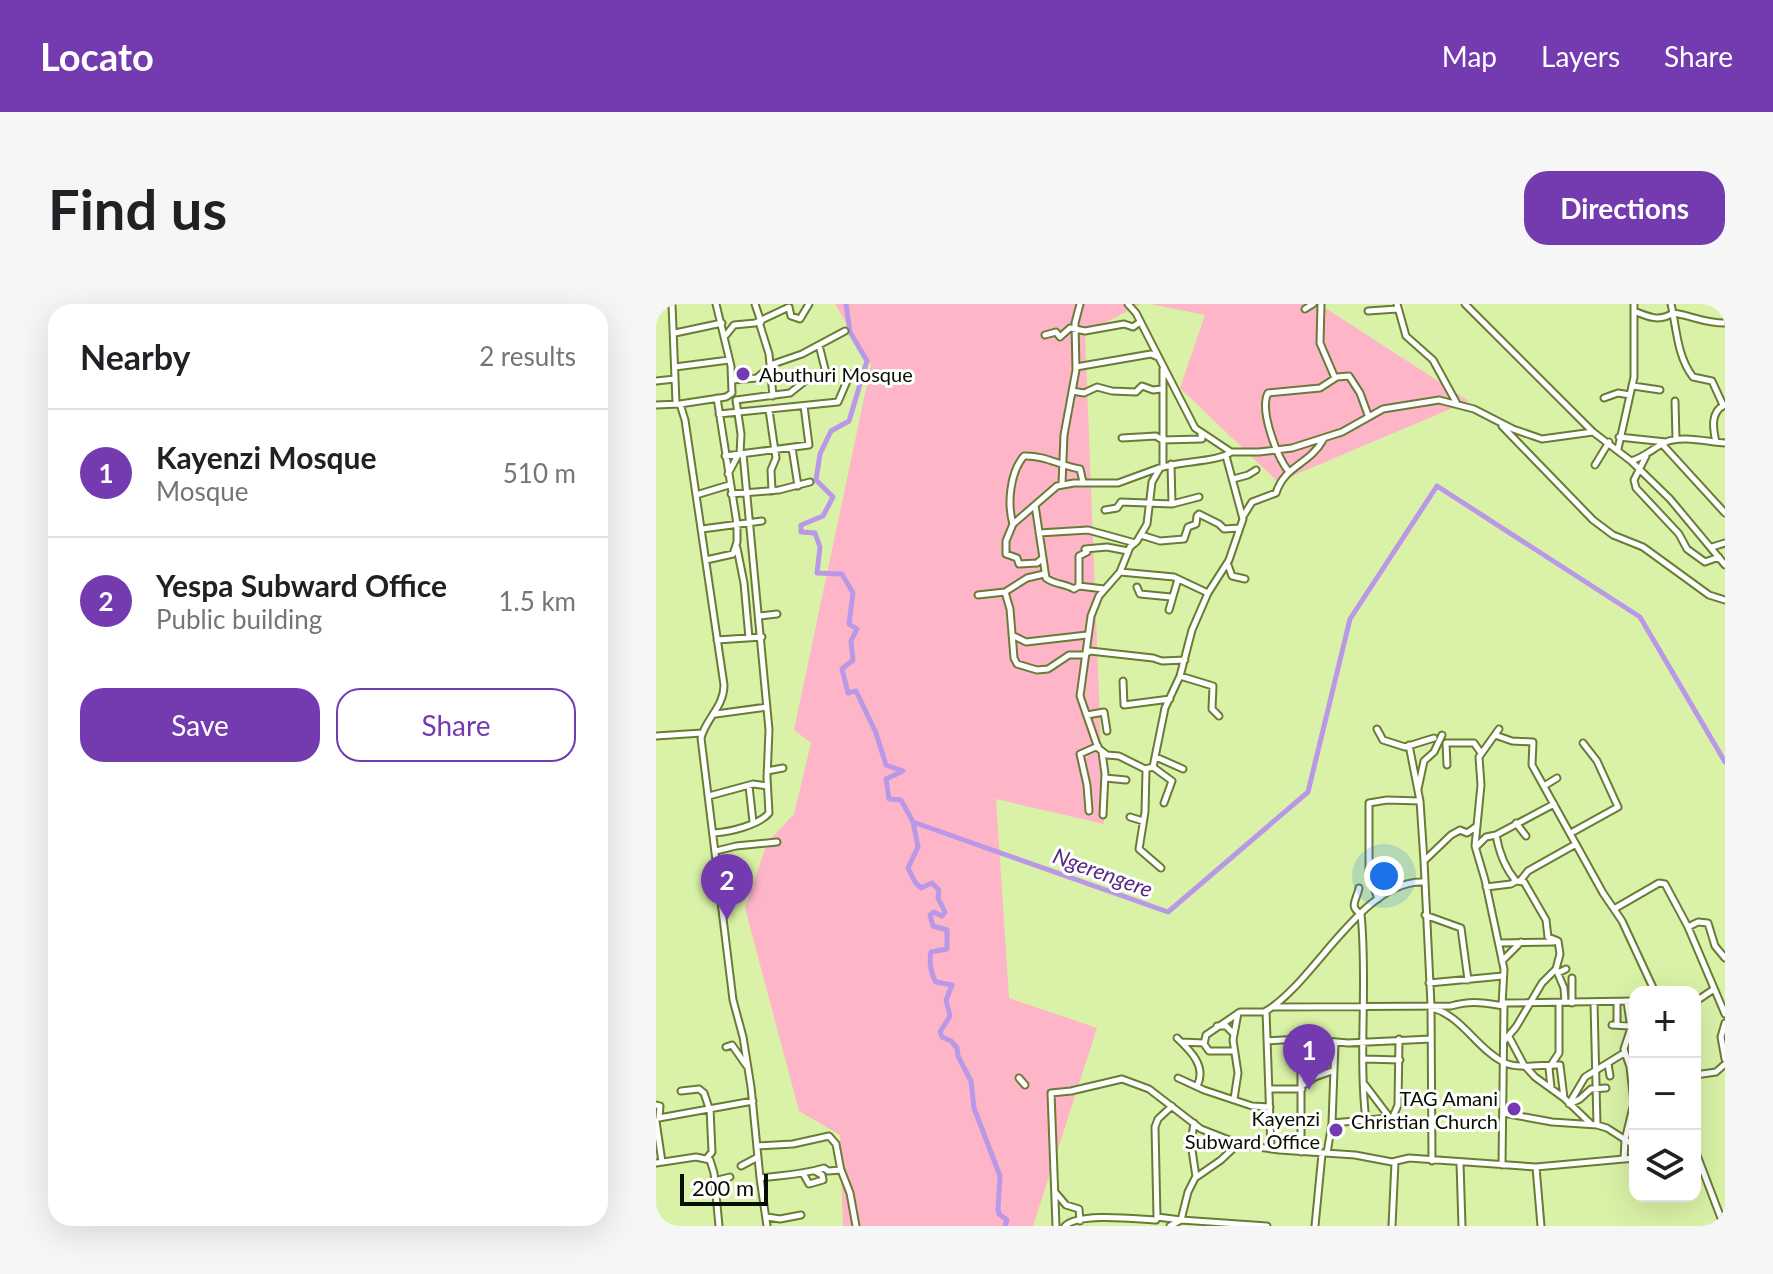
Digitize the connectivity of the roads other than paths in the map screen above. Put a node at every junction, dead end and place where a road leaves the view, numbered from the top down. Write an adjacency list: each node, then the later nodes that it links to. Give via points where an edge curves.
1 (672, 304): 24 (street)
2 (717, 304): 20 (street)
3 (755, 304): 18 (street)
4 (775, 304): 16 (street)
5 (809, 304): 16 (street, via 800,319 791,316 789,307)
6 (1080, 304): 22 (street)
7 (1128, 304): 19 (street)
8 (1313, 304): 14 (street)
9 (1321, 304): 35 (street, via 1320,343)
10 (1465, 304): 60 (street)
11 (1671, 304): 17 (street)
12 (1397, 306): 15 (street); 51 (street, via 1405,335 1433,360)
13 (1634, 308): 17 (street, via 1661,318); 39 (street)
14 (1305, 309)
15 (1368, 311)
16 (778, 313): 18 (street)
17 (1673, 313): 21 (street); 53 (street, via 1686,369 1692,377 1712,381)
18 (760, 322): 26 (street, via 734,325); 30 (street)
19 (1140, 322): 22 (street, via 1133,327); 28 (street)
20 (722, 323): 24 (street); 26 (street)
21 (1725, 323)
22 (1075, 328): 25 (street, via 1060,337 1056,332); 32 (street)
23 (845, 331): 27 (street)
24 (675, 333): 31 (street)
25 (1045, 335)
26 (725, 336): 29 (street)
27 (819, 345): 30 (street); 45 (street, via 826,373 790,393)
28 (1159, 358): 32 (street, via 1151,354); 33 (street)
29 (730, 360): 31 (street); 37 (street)
30 (771, 366): 37 (street, via 757,378); 45 (street)
31 (675, 367): 36 (street)
32 (1076, 367): 42 (street)
33 (1163, 368): 40 (street); 61 (street)
34 (850, 374): 54 (street, via 838,402)
35 (1335, 378): 58 (street, via 1351,377); 74 (street, via 1320,388 1266,395)
36 (675, 379): 38 (street); 50 (street)
37 (733, 380): 43 (street)
38 (656, 381)
39 (1633, 386): 41 (street); 44 (street)
40 (1161, 389): 42 (street); 65 (street)
41 (1660, 390)
42 (1072, 391): 80 (street)
43 (732, 393): 46 (street); 48 (street)
44 (1630, 395): 47 (street); 62 (street)
45 (773, 396): 48 (street)
46 (717, 398): 50 (street); 57 (street)
47 (1604, 398)
48 (736, 400): 56 (street)
49 (1675, 401): 64 (street)
50 (678, 403): 52 (street); 97 (street, via 688,433)
51 (1456, 403): 58 (street, via 1433,401); 59 (street)
52 (656, 405)
53 (1724, 405): 68 (street, via 1714,417)
54 (804, 406): 55 (street); 71 (street, via 809,444)
55 (769, 410): 56 (street); 73 (street)
56 (739, 412): 57 (street); 75 (street)
57 (719, 414): 77 (street)
58 (1368, 415): 66 (street)
59 (1495, 420): 60 (street, via 1542,439); 136 (street, via 1593,520 1643,547 1709,595)
60 (1593, 432): 67 (street)
61 (1201, 434): 65 (street, via 1202,439); 76 (street, via 1223,444)
62 (1619, 437): 69 (street); 72 (street)
63 (1122, 438): 65 (street)
64 (1676, 439): 68 (street); 69 (street)
65 (1162, 440): 83 (street)
66 (1323, 440): 74 (street); 86 (street, via 1313,456)
67 (1609, 442): 72 (street); 82 (street)
68 (1716, 442): 70 (street)
69 (1664, 443): 78 (street); 103 (street)
70 (1725, 443)
71 (792, 448): 73 (street); 93 (street)
72 (1618, 449): 79 (street)
73 (775, 450): 75 (street); 94 (street)
74 (1276, 451): 76 (street); 86 (street)
75 (740, 454): 77 (street); 87 (street); 95 (street)
76 (1229, 454): 81 (street); 88 (street)
77 (725, 456): 87 (street)
78 (1646, 456): 79 (street); 84 (street)
79 (1631, 461): 84 (street)
80 (1062, 462): 90 (street, via 1080,469); 91 (street); 107 (street, via 1020,459 1009,508)
81 (1171, 464): 83 (street); 100 (street)
82 (1595, 465)
83 (1161, 467): 90 (street, via 1118,483); 99 (street, via 1152,482)
84 (1640, 469): 116 (street); 118 (street, via 1634,486 1687,549 1705,562)
85 (1256, 470): 88 (street)
86 (1289, 472): 104 (street, via 1276,493 1252,502)
87 (728, 475): 92 (street)
88 (1233, 479): 104 (street)
89 (810, 482): 93 (street)
90 (1083, 482): 91 (street)
91 (1062, 484): 101 (street)
92 (729, 485): 96 (street); 97 (street)
93 (798, 486): 94 (street)
94 (772, 491): 95 (street)
95 (748, 493): 96 (street); 106 (street)
96 (731, 494): 108 (street)
97 (696, 495): 110 (street)
98 (1199, 497): 100 (street)
99 (1151, 503): 100 (street); 102 (street, via 1121,502); 112 (street)
100 (1172, 504)
101 (1035, 505): 107 (street); 111 (street)
102 (1105, 510)
103 (1725, 513)
104 (1244, 516): 109 (street)
105 (762, 521): 106 (street)
106 (750, 524): 108 (street); 139 (street)
107 (1013, 524): 119 (street, via 1006,554 1019,564)
108 (737, 526): 110 (street); 115 (street)
109 (1240, 528): 112 (street, via 1224,529 1199,514 1184,539 1158,541); 121 (street)
110 (702, 529): 120 (street)
111 (1039, 533): 113 (street, via 1088,530); 119 (street)
112 (1141, 535): 113 (street)
113 (1135, 543): 117 (street)
114 (1725, 543): 116 (street)
115 (736, 547): 120 (street, via 732,555); 143 (street)
116 (1712, 547): 118 (street)
117 (1128, 551): 122 (street); 129 (street, via 1085,549 1079,556)
118 (1719, 557): 123 (street)
119 (1043, 558): 126 (street)
120 (706, 560): 144 (street)
121 (1229, 560): 128 (street, via 1230,574); 133 (street)
122 (1124, 562): 124 (street); 125 (street)
123 (1725, 565)
124 (1120, 572): 125 (street); 131 (street)
125 (1128, 573): 127 (street)
126 (1044, 576): 129 (street, via 1056,584); 132 (street, via 1027,578)
127 (1178, 579): 133 (street); 135 (street)
128 (1245, 579)
129 (1079, 586): 131 (street)
130 (1137, 587): 135 (street, via 1140,594)
131 (1104, 589): 141 (street)
132 (1005, 592): 134 (street); 140 (street)
133 (1208, 593): 146 (street)
134 (978, 595)
135 (1171, 597): 137 (street)
136 (1725, 600)
137 (1169, 610)
138 (777, 614): 139 (street)
139 (760, 616): 142 (street)
140 (1012, 635): 141 (street, via 1026,642); 145 (street, via 1015,662 1030,669 1048,669 1069,655)
141 (1087, 635): 145 (street)
142 (762, 637): 143 (street); 150 (street)
143 (749, 638): 144 (street)
144 (717, 640): 151 (street, via 724,690)
145 (1084, 655): 146 (street, via 1090,651); 152 (street, via 1080,696)
146 (1185, 660): 147 (street)
147 (1180, 676): 149 (street); 153 (street, via 1213,686 1212,710)
148 (1123, 681): 149 (street, via 1124,705)
149 (1171, 698): 166 (street)
150 (767, 707): 151 (street); 172 (street)
151 (715, 714): 156 (street)
152 (1087, 715): 155 (street, via 1104,712); 164 (street)
153 (1219, 716)
154 (1377, 729): 163 (street, via 1383,740)
155 (1107, 731)
156 (702, 733): 159 (street); 180 (street)
157 (1495, 734): 161 (street); 165 (street); 178 (street, via 1533,742 1532,765)
158 (1442, 735): 179 (street, via 1424,761)
159 (656, 736)
160 (1434, 738): 163 (street)
161 (1474, 743): 165 (street); 167 (street, via 1446,743)
162 (1583, 743): 192 (street, via 1618,807)
163 (1409, 745): 179 (street)
164 (1100, 748): 170 (street); 173 (street); 184 (street, via 1080,754)
165 (1481, 753): 190 (street)
166 (1156, 757): 168 (street); 171 (street)
167 (1447, 765)
168 (1153, 767): 170 (street); 182 (street, via 1173,782)
169 (783, 768): 172 (street)
170 (1145, 769): 187 (street)
171 (1183, 769)
172 (767, 771): 177 (street)
173 (1105, 778): 175 (street); 185 (street)
174 (1557, 778): 178 (street)
175 (1126, 780)
176 (749, 786): 177 (street); 180 (street); 188 (street)
177 (767, 786): 188 (street, via 769,815)
178 (1544, 786): 183 (street)
179 (1418, 790): 181 (street)
180 (709, 796): 191 (street)
181 (1420, 801): 199 (street); 205 (street, via 1369,803 1369,874)
182 (1164, 803)
183 (1554, 804): 189 (street); 192 (street)
184 (1089, 811)
185 (1103, 815)
186 (1130, 817): 187 (street)
187 (1143, 821): 200 (street, via 1140,851)
188 (753, 822): 191 (street)
189 (1516, 823): 193 (street); 194 (street)
190 (1477, 826): 197 (street); 199 (street, via 1451,835)
191 (714, 833): 198 (street)
192 (1571, 833): 196 (street)
193 (1496, 835): 197 (street); 201 (street, via 1502,858)
194 (1526, 836)
195 (777, 842): 198 (street)
196 (1576, 844): 201 (street); 206 (street)
197 (1475, 849): 203 (street)
198 (716, 851): 260 (street, via 733,1000)
199 (1424, 861): 202 (street)
200 (1161, 868)
201 (1518, 881): 203 (street); 211 (street, via 1524,882 1546,920 1548,937)
202 (1423, 882): 205 (street); 208 (street)
203 (1486, 887): 212 (street)
204 (1359, 888): 207 (street, via 1353,904)
205 (1378, 899): 207 (street)
206 (1614, 909): 209 (street, via 1663,882); 221 (street)
207 (1361, 914): 231 (street); 232 (street)
208 (1425, 915): 219 (street, via 1461,928); 220 (street)
209 (1688, 927): 213 (street, via 1708,923); 222 (street)
210 (1522, 941): 211 (street); 212 (street); 214 (street)
211 (1559, 942): 216 (street)
212 (1499, 943): 214 (street)
213 (1725, 958)
214 (1502, 961): 217 (street)
215 (1566, 969): 216 (street)
216 (1557, 971): 226 (street); 227 (street)
217 (1503, 976): 219 (street); 230 (street)
218 (1572, 978): 227 (street)
219 (1468, 980): 220 (street)
220 (1429, 983): 229 (street)
221 (1653, 986)
222 (1714, 989): 223 (street); 236 (street)
223 (1701, 998)
224 (1617, 1002): 225 (street); 228 (street); 239 (street, via 1614,1025)
225 (1627, 1002): 235 (street)
226 (1530, 1003): 227 (street); 230 (street); 245 (street)
227 (1565, 1003): 228 (street); 257 (street, via 1559,1053)
228 (1594, 1003): 263 (street)
229 (1431, 1006): 230 (street, via 1477,1001); 232 (street); 244 (street); 256 (street, via 1443,1010)
230 (1503, 1006): 245 (street)
231 (1274, 1007): 232 (street); 234 (street)
232 (1365, 1007): 247 (street)
233 (1238, 1012): 234 (street); 238 (street); 241 (street)
234 (1265, 1012): 246 (street)
235 (1629, 1014)
236 (1725, 1014)
237 (1725, 1023): 255 (street)
238 (1216, 1026): 241 (street, via 1226,1026); 248 (street)
239 (1629, 1027)
240 (1629, 1032): 252 (street)
241 (1234, 1034): 251 (street)
242 (1301, 1039): 246 (street); 249 (street); 271 (street)
243 (1399, 1039): 244 (street); 247 (street); 254 (street)
244 (1431, 1039): 291 (street)
245 (1506, 1039): 256 (street); 261 (street)
246 (1268, 1041): 274 (street)
247 (1364, 1042): 249 (street); 253 (street)
248 (1204, 1043): 251 (street, via 1211,1052); 270 (street, via 1179,1040 1200,1068)
249 (1335, 1043): 262 (street)
250 (726, 1047): 260 (street, via 732,1045)
251 (1234, 1051): 278 (street)
252 (1625, 1052): 258 (street); 259 (street)
253 (1364, 1059): 254 (street); 268 (street)
254 (1400, 1060): 286 (street, via 1398,1105)
255 (1725, 1061): 264 (street, via 1716,1072)
256 (1504, 1063): 261 (street); 285 (street)
257 (1550, 1064): 261 (street); 275 (street); 277 (street, via 1560,1065)
258 (1608, 1064): 263 (street); 265 (street)
259 (1629, 1064)
260 (747, 1065): 279 (street)
261 (1524, 1065): 275 (street)
262 (1333, 1070): 271 (street); 290 (street)
263 (1595, 1071): 272 (street); 280 (street)
264 (1701, 1074)
265 (1610, 1076)
266 (1019, 1078): 269 (street)
267 (1178, 1078): 270 (street)
268 (1364, 1084): 286 (street); 288 (street)
269 (1025, 1085)
270 (1197, 1086): 278 (street)
271 (1302, 1088): 274 (street); 299 (street)
272 (1595, 1088): 273 (street); 280 (street); 292 (street)
273 (1606, 1088)
274 (1269, 1089): 283 (street)
275 (1551, 1089): 277 (street)
276 (681, 1091): 284 (street, via 699,1089)
277 (1564, 1098): 280 (street)
278 (1234, 1099): 283 (street)
279 (753, 1101): 284 (street); 297 (street)
280 (1569, 1104): 292 (street)
281 (656, 1105): 284 (street, via 659,1118)
282 (1172, 1106): 289 (street); 320 (street, via 1149,1089 1122,1079 1051,1093); 325 (street, via 1155,1127)
283 (1270, 1107): 298 (street)
284 (710, 1108): 302 (street, via 712,1152)
285 (1503, 1113): 292 (street); 309 (street)
286 (1391, 1119): 288 (street); 291 (street)
287 (656, 1121): 307 (street)
288 (1366, 1121): 290 (street)
289 (1194, 1123): 296 (street); 317 (street, via 1190,1142)
290 (1332, 1123): 300 (street)
291 (1432, 1125): 305 (street)
292 (1594, 1125): 294 (street)
293 (1629, 1125): 294 (street)
294 (1625, 1140): 295 (street); 303 (street)
295 (1629, 1142)
296 (1238, 1144): 298 (street); 317 (street)
297 (757, 1146): 301 (street); 314 (street, via 829,1136 836,1143)
298 (1271, 1149): 299 (street)
299 (1301, 1152): 300 (street)
300 (1324, 1153): 306 (street); 338 (street)
301 (758, 1157): 310 (street); 318 (street)
302 (707, 1158): 307 (street); 319 (street)
303 (1624, 1159): 304 (street); 312 (street)
304 (1629, 1159)
305 (1432, 1161): 306 (street); 308 (street)
306 (1395, 1162): 339 (street)
307 (659, 1163)
308 (1460, 1163): 309 (street); 340 (street)
309 (1502, 1165): 312 (street)
310 (741, 1166)
311 (1701, 1166): 322 (street)
312 (1536, 1167): 341 (street)
313 (815, 1171): 314 (street); 315 (street); 315 (street, via 823,1180 809,1184)
314 (841, 1171): 329 (street)
315 (803, 1174): 318 (street)
316 (730, 1177): 319 (street)
317 (1196, 1177): 328 (street)
318 (760, 1178): 324 (street)
319 (714, 1181): 330 (street)
320 (1055, 1192): 327 (street, via 1064,1204 1079,1209); 333 (street)
321 (1724, 1204): 322 (street)
322 (1718, 1211): 342 (street)
323 (801, 1215): 324 (street)
324 (766, 1217): 332 (street)
325 (1157, 1218): 327 (street); 328 (street); 335 (street)
326 (726, 1222): 330 (street)
327 (1085, 1222): 334 (street, via 1074,1220)
328 (1181, 1222): 331 (street); 336 (street)
329 (856, 1224)
330 (719, 1225)
331 (1255, 1225): 337 (street)
332 (767, 1226)
333 (1056, 1226)
334 (1065, 1226)
335 (1151, 1226)
336 (1170, 1226)
337 (1267, 1226)
338 (1315, 1226)
339 (1392, 1226)
340 (1462, 1226)
341 (1541, 1226)
342 (1724, 1226)

